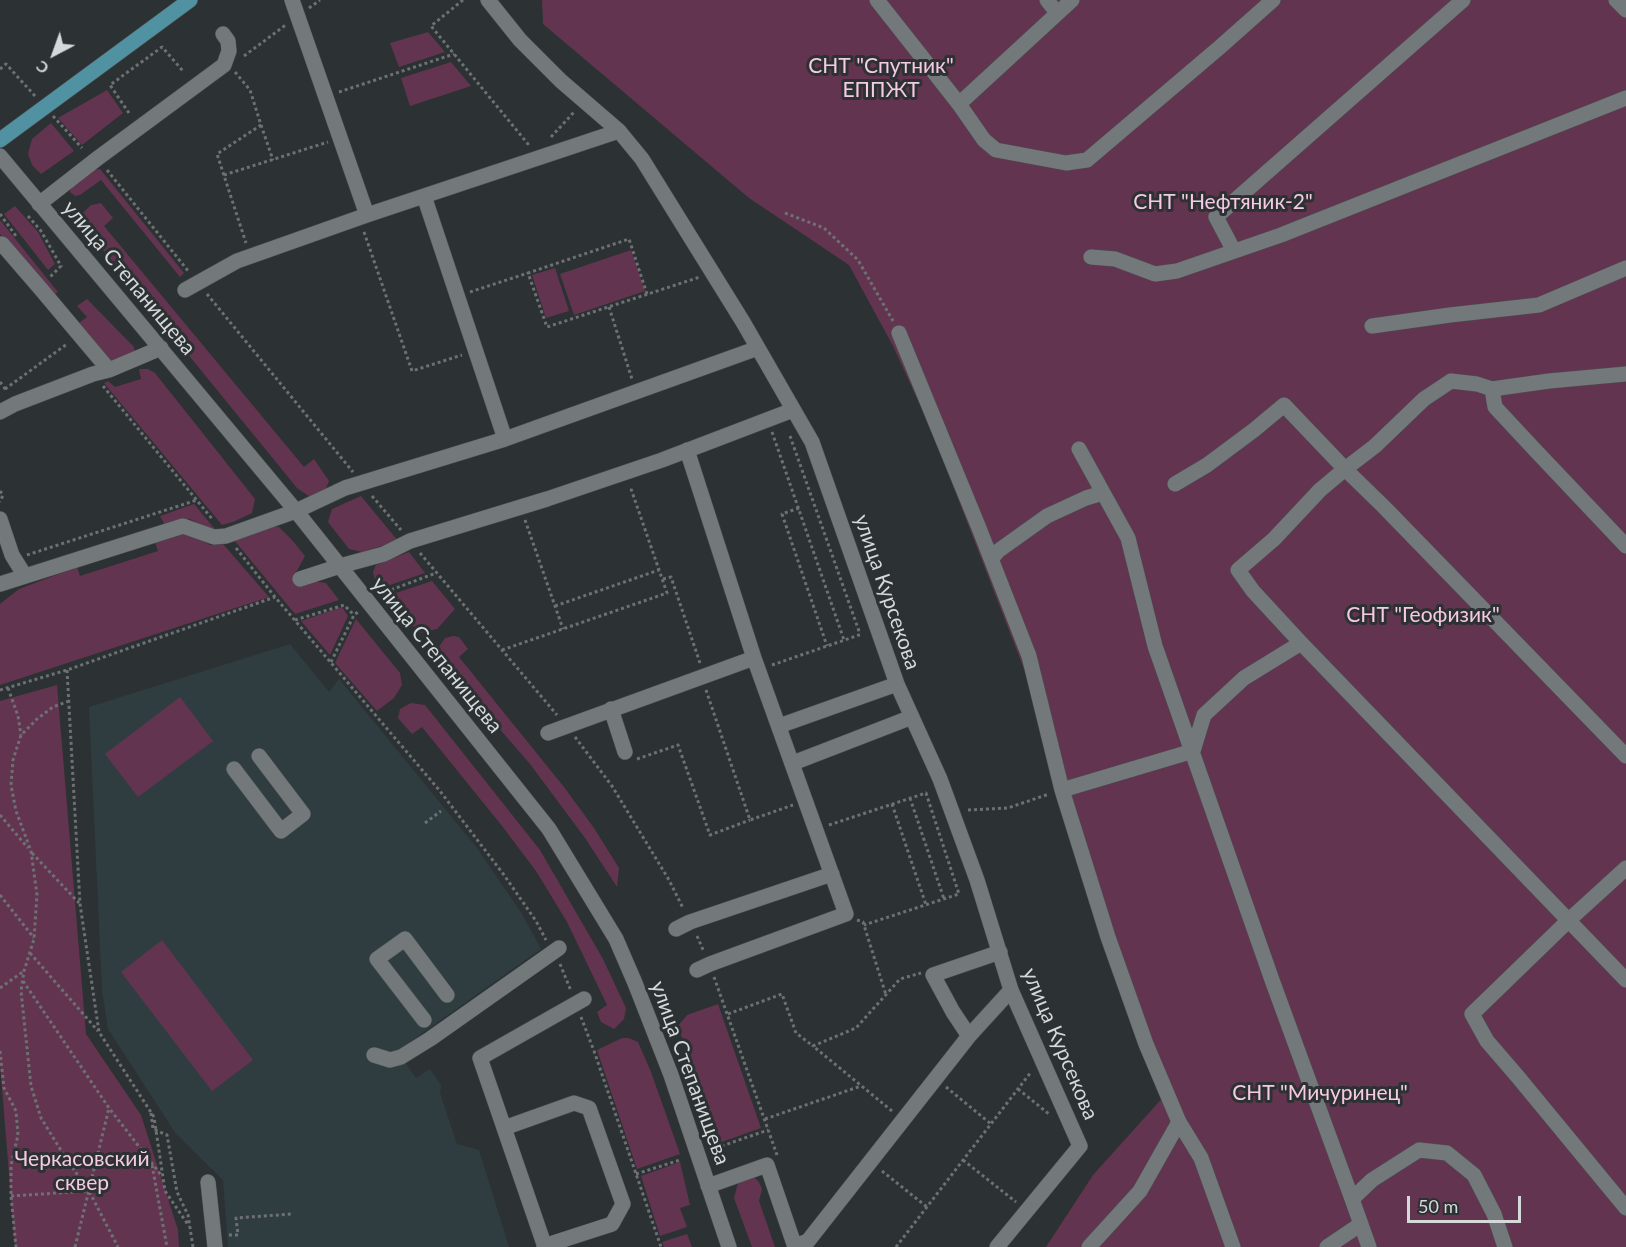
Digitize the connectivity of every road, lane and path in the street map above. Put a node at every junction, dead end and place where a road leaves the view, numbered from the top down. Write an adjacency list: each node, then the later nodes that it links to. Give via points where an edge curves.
1 (190, 0): 24 (main road)
2 (292, 0): 14 (street)
3 (320, 0): 14 (path)
4 (463, 0): 16 (path, via 431,26)
5 (488, 0): 22 (street, улица Курсекова, via 520,40)
6 (877, 0): 23 (street)
7 (1047, 0): 13 (street)
8 (1072, 0): 13 (street)
9 (1273, 0): 23 (street, via 1087,160 1066,163 996,150)
10 (1463, 0): 43 (street, via 1216,217)
11 (1616, 0): 12 (street)
12 (1626, 10)
13 (1057, 13): 23 (street)
14 (298, 16): 17 (path); 20 (street)
15 (223, 34): 17 (street, via 228,41)
16 (454, 54): 20 (path); 35 (path, via 528,144)
17 (227, 64): 26 (path, via 250,90); 33 (street)
18 (0, 69): 24 (path, via 6,64)
19 (183, 71): 25 (path, via 162,47 110,85)
20 (326, 96): 28 (street)
21 (1626, 99): 43 (street)
22 (584, 102): 27 (street, улица Курсекова); 30 (path)
23 (958, 104)
24 (45, 107): 29 (main road); 31 (path)
25 (129, 113)
26 (261, 125): 34 (path); 36 (path, via 217,154)
27 (619, 131): 35 (street); 47 (street, улица Курсекова, via 642,159)
28 (340, 138): 34 (path); 41 (street)
29 (0, 140)
30 (548, 140)
31 (82, 148)
32 (0, 156): 38 (street, улица Степанищева)
33 (98, 158): 38 (street); 49 (path)
34 (273, 160): 36 (path)
35 (531, 160): 37 (street)
36 (224, 176): 44 (path)
37 (424, 196): 41 (street); 51 (street)
38 (39, 204): 57 (street, улица Степанищева)
39 (785, 213): 55 (path, via 824,228 858,260)
40 (27, 215): 52 (path, via 61,266 49,278 61,293)
41 (363, 216): 44 (street); 59 (path, via 412,371)
42 (0, 244): 52 (street)
43 (1234, 251): 45 (street, via 1177,271 1155,274 1114,259)
44 (250, 256): 49 (street)
45 (1091, 257)
46 (1626, 268): 54 (street, via 1539,305)
47 (713, 272): 50 (path); 58 (street, улица Курсекова)
48 (528, 273): 50 (path, via 629,239); 51 (path); 53 (path, via 547,327)
49 (191, 286): 73 (path)
50 (647, 294): 53 (path)
51 (458, 297): 59 (street)
52 (51, 301): 60 (street)
53 (609, 307): 65 (path)
54 (1372, 326)
55 (899, 333): 87 (street)
56 (62, 338): 63 (path, via 67,344)
57 (161, 348): 60 (street); 81 (street, улица Степанищева)
58 (758, 348): 65 (street); 67 (street, улица Курсекова)
59 (476, 351): 68 (street)
60 (109, 370): 61 (street)
61 (93, 374): 66 (street); 77 (path)
62 (1626, 374): 64 (street)
63 (5, 389)
64 (1492, 389): 71 (street, via 1451,381 1424,399); 85 (street, via 1496,407)
65 (636, 391): 68 (street)
66 (0, 412)
67 (781, 415): 70 (street); 80 (path); 98 (street, улица Курсекова, via 812,442); 100 (path)
68 (505, 439): 73 (street)
69 (1079, 449): 76 (street)
70 (687, 450): 72 (street); 105 (street)
71 (1345, 469): 74 (street, via 1284,405 1207,465); 102 (street, via 1238,570); 121 (street)
72 (626, 472): 79 (street); 89 (path)
73 (362, 484): 81 (street); 84 (path)
74 (1175, 484)
75 (0, 491): 78 (path)
76 (1103, 493): 87 (street, via 1047,516); 118 (street, via 1128,538 1155,646)
77 (197, 500): 83 (path); 86 (path)
78 (0, 502)
79 (521, 507): 84 (street); 95 (path)
80 (799, 508): 101 (path); 103 (path, via 782,514)
81 (296, 511): 83 (street); 88 (street, улица Степанищева)
82 (0, 519): 86 (street)
83 (226, 536): 90 (street, via 214,537 183,526); 94 (path)
84 (410, 541): 88 (street, via 384,554); 104 (path)
85 (1626, 546)
86 (15, 559): 90 (street)
87 (991, 559): 124 (street, via 1029,656)
88 (340, 566): 91 (street); 188 (street, улица Степанищева, via 549,829 616,939 671,1075)
89 (659, 570): 92 (path); 95 (path)
90 (25, 576): 93 (street)
91 (300, 579)
92 (662, 579): 99 (path, via 667,592); 107 (path, via 671,577)
93 (0, 584)
94 (275, 597): 97 (path); 106 (path)
95 (555, 606): 99 (path)
96 (354, 615): 97 (path, via 344,605)
97 (295, 620): 146 (path, via 440,791)
98 (877, 628): 100 (path); 108 (street, улица Курсекова)
99 (563, 629): 104 (path)
100 (860, 634): 101 (path)
101 (844, 640): 103 (path)
102 (1301, 643): 118 (street, via 1245,678 1204,715); 142 (street)
103 (827, 645): 105 (path)
104 (502, 650): 114 (path)
105 (757, 664): 107 (street); 115 (street)
106 (67, 670): 109 (path); 111 (path)
107 (703, 676): 112 (street); 131 (path)
108 (897, 684): 113 (street, улица Курсекова); 115 (street)
109 (8, 688): 110 (path); 117 (path)
110 (0, 690)
111 (69, 701): 117 (path, via 53,707); 139 (path)
112 (611, 709): 114 (street); 119 (street)
113 (912, 717): 122 (street); 128 (street, улица Курсекова)
114 (567, 726): 116 (street); 143 (path, via 612,786 669,880)
115 (779, 726): 122 (street)
116 (548, 733)
117 (21, 735): 134 (path, via 11,785)
118 (1193, 751): 124 (street); 191 (street)
119 (625, 752): 131 (path, via 633,760 678,745 710,834)
120 (259, 756): 123 (street, via 303,814 281,831)
121 (1626, 756)
122 (793, 763): 126 (street)
123 (234, 769)
124 (1062, 790): 128 (path, via 1008,808); 174 (street, via 1112,948)
125 (910, 798): 127 (path); 138 (path); 138 (path, via 926,793 959,894)
126 (806, 800): 131 (path); 133 (street)
127 (892, 804): 133 (path); 140 (path)
128 (951, 810): 147 (street, улица Курсекова)
129 (441, 811): 132 (path)
130 (0, 815): 134 (path)
131 (750, 820)
132 (425, 823)
133 (816, 829): 136 (street)
134 (31, 851): 139 (path); 145 (path, via 38,894)
135 (1626, 868): 142 (street)
136 (832, 874): 141 (street); 143 (street)
137 (0, 894): 145 (path)
138 (944, 899): 140 (path)
139 (80, 904): 161 (path)
140 (926, 904): 144 (path)
141 (846, 914): 144 (path); 149 (street)
142 (1569, 920): 152 (street); 193 (street, via 1472,1014 1487,1041)
143 (683, 925): 149 (path)
144 (864, 925): 157 (path)
145 (34, 939): 148 (path)
146 (556, 950): 158 (path); 165 (street, via 401,1057 390,1060)
147 (1000, 952): 151 (street); 155 (street, улица Курсекова)
148 (30, 953): 150 (path); 161 (path)
149 (703, 967): 159 (path)
150 (24, 971): 153 (path); 154 (path)
151 (933, 975): 157 (path, via 920,972 900,979); 162 (street)
152 (1626, 980)
153 (22, 981): 170 (path); 189 (path, via 31,1086 41,1118)
154 (0, 988)
155 (1011, 990): 162 (street); 166 (street, улица Курсекова)
156 (447, 995): 160 (street, via 405,939 377,960)
157 (886, 995): 163 (path, via 856,1028)
158 (580, 1001): 176 (street, via 480,1058); 185 (path)
159 (728, 1014): 163 (path, via 782,994 795,1033); 172 (path)
160 (423, 1020)
161 (99, 1032): 178 (path, via 154,1117)
162 (969, 1036): 167 (street)
163 (813, 1046): 168 (path)
164 (0, 1051): 190 (path, via 4,1088 16,1111 18,1135 11,1165)
165 (374, 1055)
166 (1041, 1058): 169 (path); 194 (street, улица Курсекова, via 1080,1146)
167 (936, 1078): 173 (street); 175 (path)
168 (861, 1086): 172 (path); 173 (path)
169 (1018, 1089): 171 (path); 175 (path)
170 (109, 1108): 183 (path); 189 (path)
171 (1051, 1116)
172 (765, 1119): 177 (path)
173 (903, 1120): 182 (street)
174 (1179, 1122): 211 (street, via 1140,1191); 212 (street, via 1202,1158)
175 (991, 1124): 181 (path)
176 (504, 1128): 205 (street); 205 (street, via 574,1103 589,1108 623,1204 612,1224)
177 (769, 1130): 179 (path); 184 (path)
178 (156, 1131): 186 (path); 197 (path, via 167,1135 177,1192)
179 (716, 1148)
180 (680, 1160): 185 (path)
181 (963, 1160): 192 (path); 194 (path)
182 (870, 1162): 192 (path); 208 (street, via 808,1241)
183 (152, 1163): 186 (path); 202 (path)
184 (780, 1164)
185 (636, 1174): 206 (path)
186 (162, 1177): 197 (path, via 165,1191)
187 (208, 1182): 204 (street)
188 (708, 1186): 207 (street, улица Степанищева); 208 (street, via 767,1165)
189 (89, 1191): 190 (path); 200 (path); 201 (path)
190 (11, 1196): 199 (path)
191 (1352, 1199): 196 (street); 215 (street, via 1372,1180 1419,1150 1447,1153 1474,1175)
192 (927, 1207): 209 (path)
193 (1626, 1208)
194 (1026, 1211): 210 (street, улица Курсекова)
195 (292, 1214): 198 (path, via 236,1218 238,1235)
196 (1361, 1224): 213 (street); 214 (street)
197 (189, 1226): 203 (path)
198 (227, 1234)
199 (16, 1247)
200 (75, 1247)
201 (118, 1247)
202 (167, 1247)
203 (193, 1247)
204 (214, 1247)
205 (544, 1247)
206 (661, 1247)
207 (729, 1247)
208 (795, 1247)
209 (896, 1247)
210 (997, 1247)
211 (1089, 1247)
212 (1233, 1247)
213 (1328, 1247)
214 (1369, 1247)
215 (1505, 1247)

